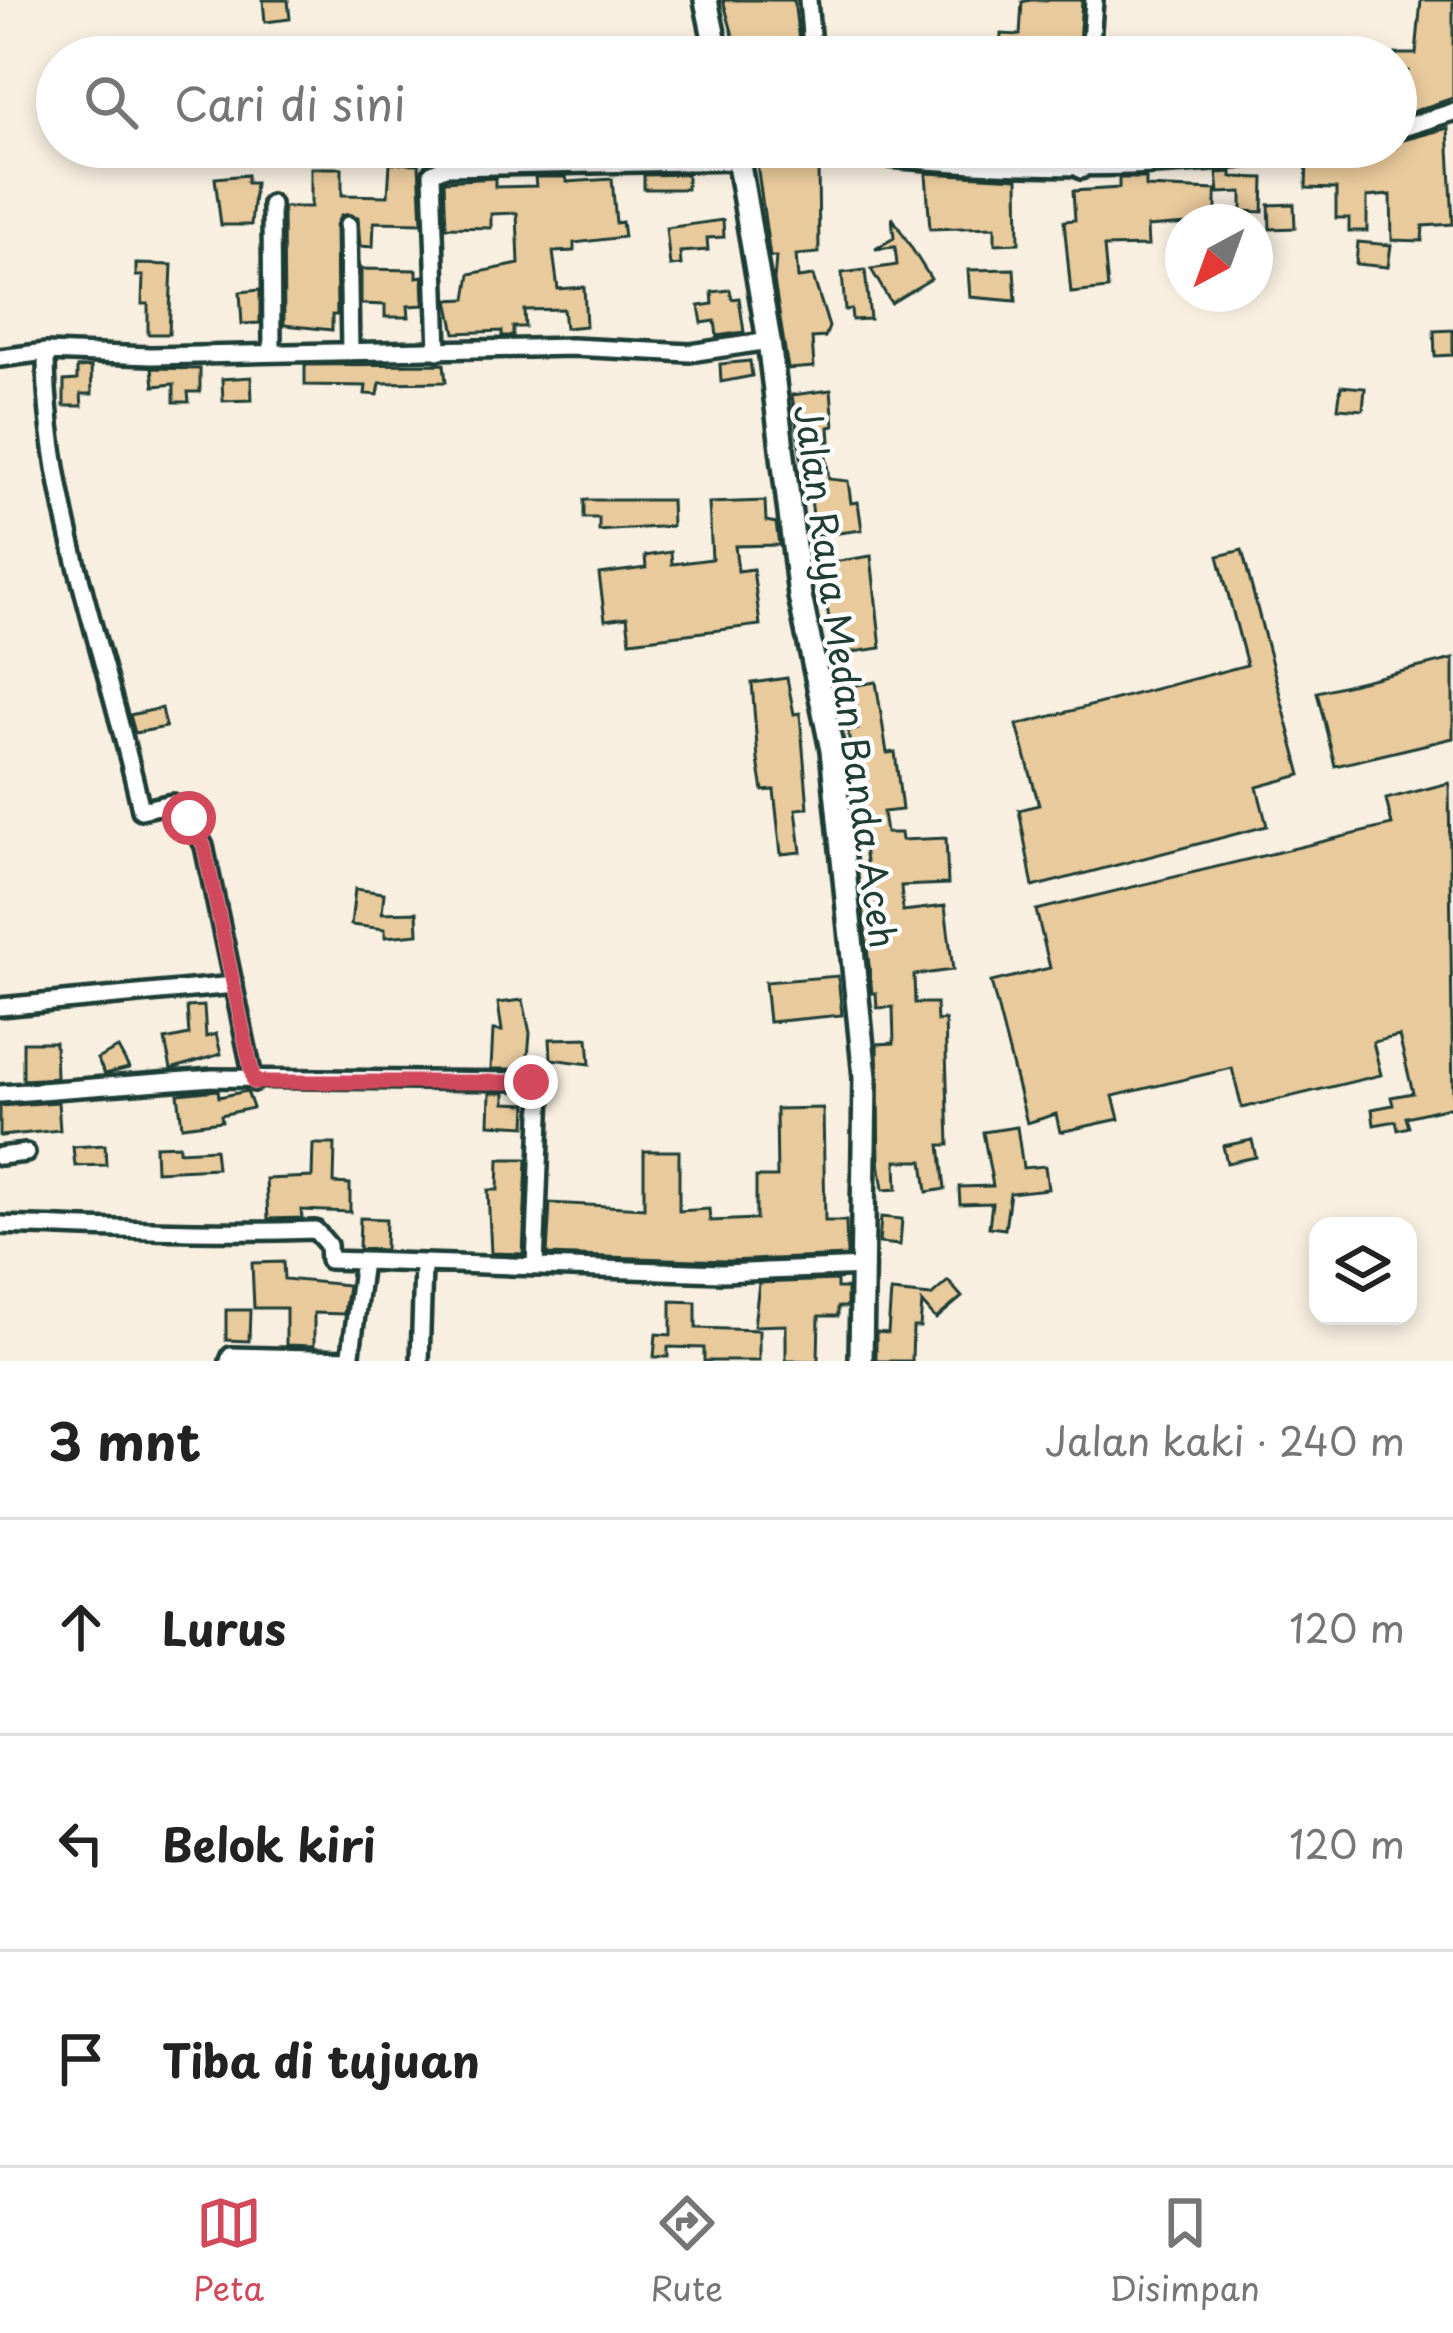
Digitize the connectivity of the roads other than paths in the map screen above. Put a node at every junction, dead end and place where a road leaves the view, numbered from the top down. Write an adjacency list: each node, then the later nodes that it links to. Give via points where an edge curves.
1 (706, 0): 4 (highway)
2 (808, 0): 5 (street)
3 (1094, 0): 6 (street)
4 (714, 36)
5 (811, 36)
6 (1091, 36)
7 (1453, 112): 8 (street)
8 (1417, 123)
9 (443, 168): 18 (street, via 432,173)
10 (739, 168): 16 (highway, Jalan Raya Medan Banda Aceh)
11 (1055, 168): 13 (street)
12 (1182, 168): 13 (street)
13 (1081, 170)
14 (271, 204): 17 (street)
15 (348, 225): 20 (street)
16 (770, 341): 18 (street, via 690,352); 32 (highway, Jalan Raya Medan Banda Aceh, via 800,596 834,773 866,1077)
17 (272, 350): 19 (street); 20 (street)
18 (438, 350): 20 (street)
19 (46, 352): 21 (street); 22 (street, via 60,477 141,810 172,803 204,846)
20 (350, 352)
21 (0, 358)
22 (234, 985): 23 (street); 24 (street)
23 (0, 1007)
24 (254, 1082): 25 (street); 31 (street, via 531,1082 542,1090)
25 (0, 1094)
26 (26, 1153): 27 (street)
27 (0, 1156)
28 (0, 1225): 29 (street, via 315,1230 329,1260)
29 (363, 1261): 30 (street); 33 (street)
30 (423, 1266): 31 (street); 35 (street)
31 (535, 1266): 32 (street, via 763,1274)
32 (866, 1267): 36 (highway, Jalan Raya Medan Banda Aceh)
33 (350, 1360): 34 (street)
34 (229, 1361)
35 (420, 1361)
36 (861, 1361)

